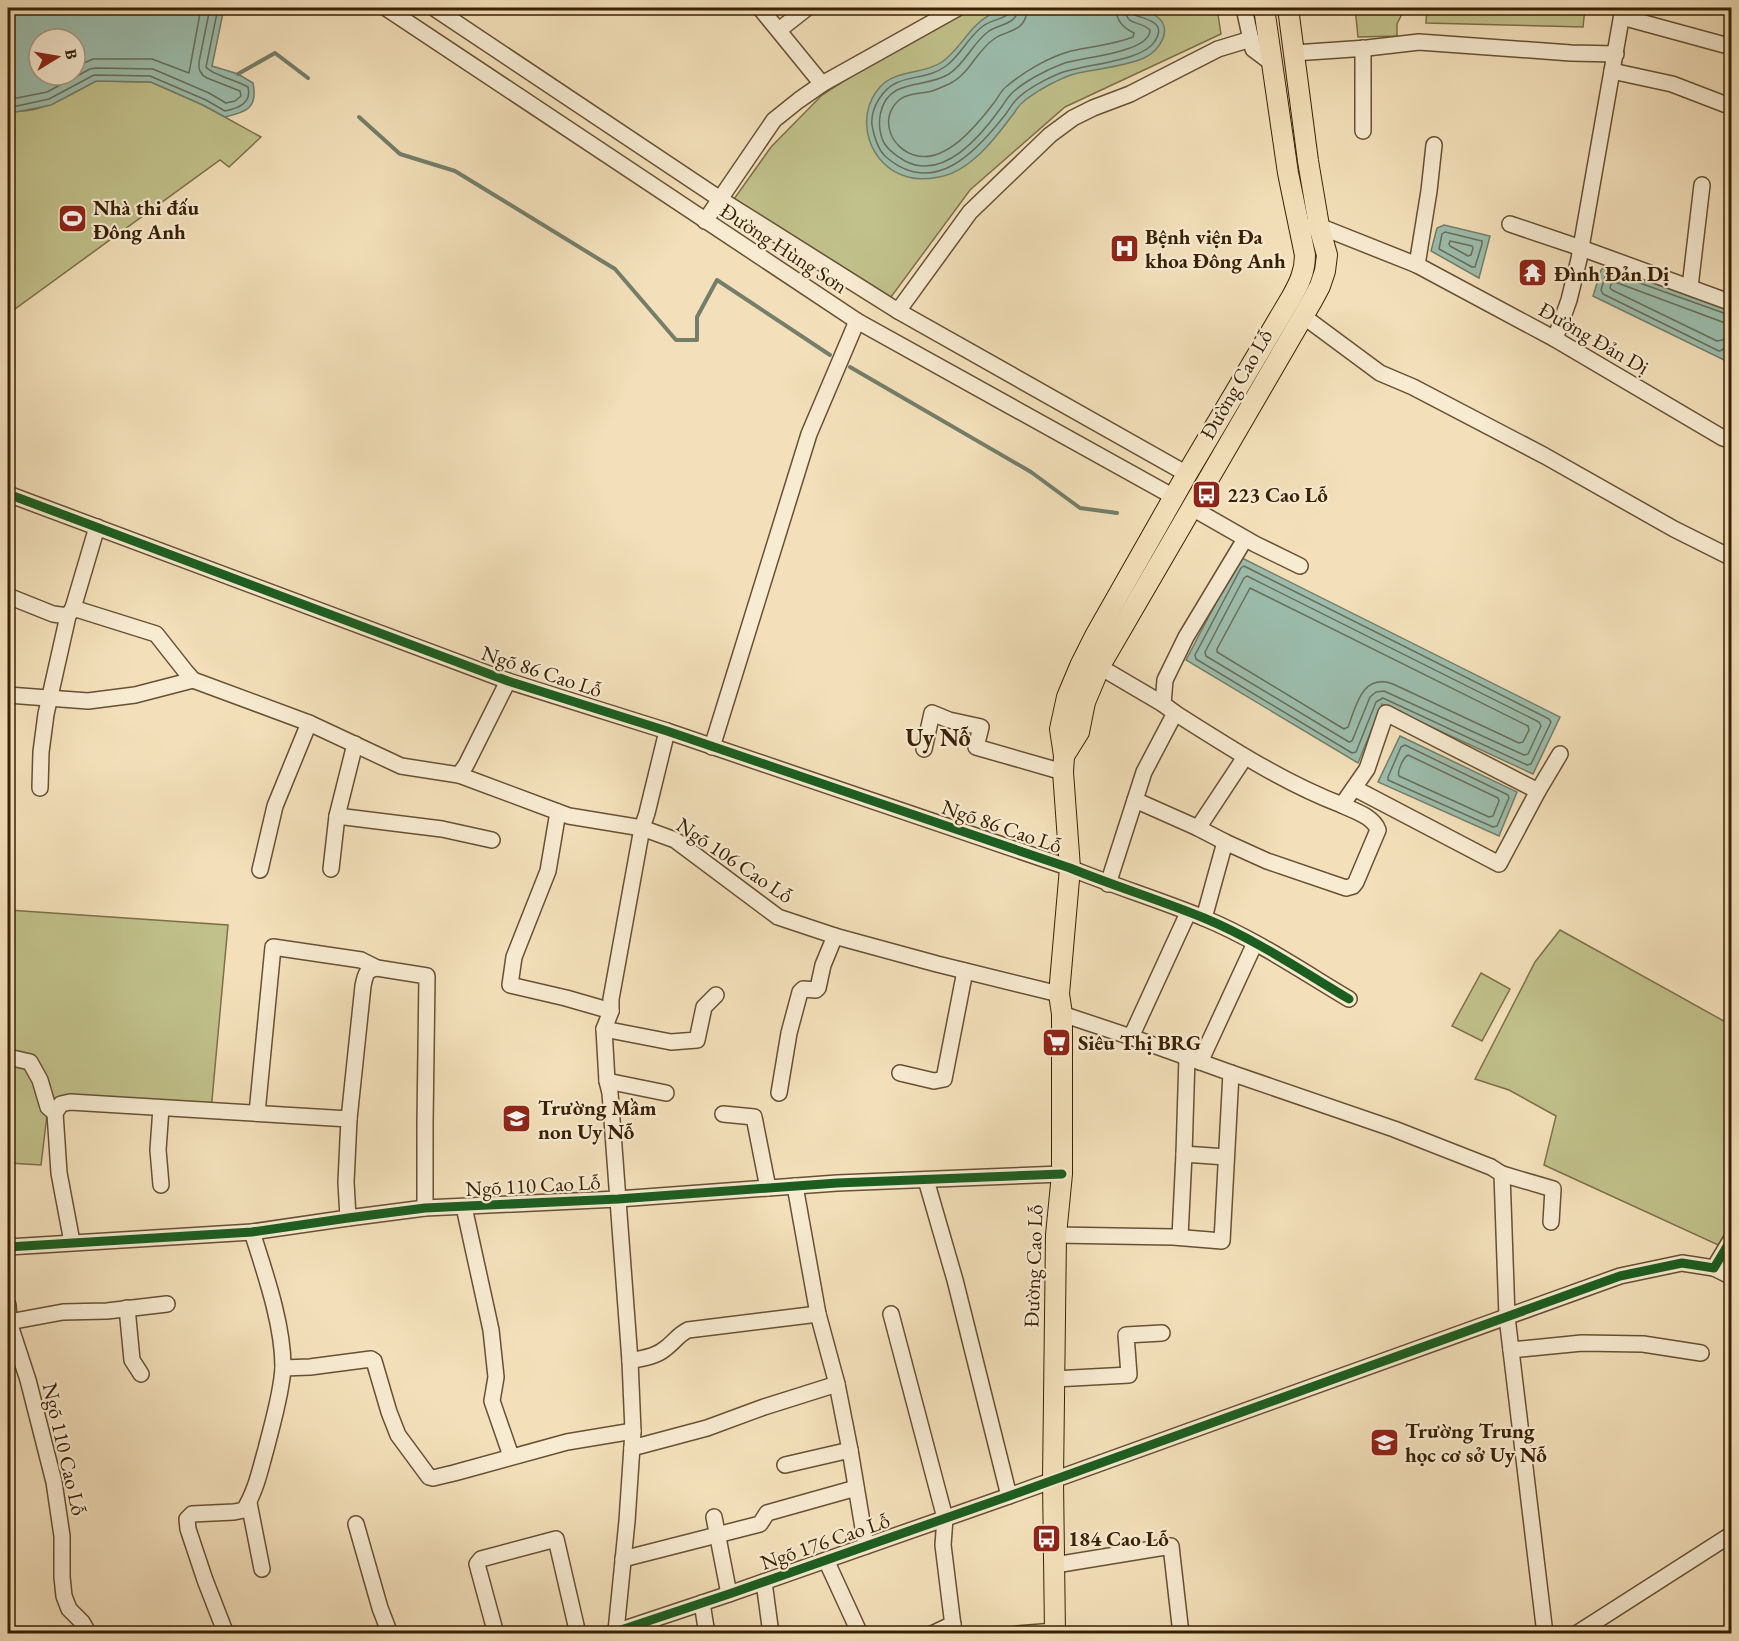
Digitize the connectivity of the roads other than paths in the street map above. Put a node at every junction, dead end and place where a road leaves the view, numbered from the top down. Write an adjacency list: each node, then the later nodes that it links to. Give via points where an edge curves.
1 (387, 8): 24 (street, Đường Hùng Sơn)
2 (434, 8): 23 (street)
3 (760, 8): 10 (street)
4 (807, 8): 10 (street)
5 (958, 8): 18 (street)
6 (1244, 8): 11 (street)
7 (1264, 8): 16 (main road, Đường Cao Lỗ)
8 (1288, 8): 14 (main road, Đường Cao Lỗ)
9 (1622, 12): 12 (street); 15 (street)
10 (779, 30): 18 (street)
11 (1251, 39): 16 (street, via 1253,50); 31 (street, via 1218,49 1130,94 1072,118 970,212)
12 (1731, 47)
13 (1363, 48): 14 (street); 15 (street, via 1419,42); 20 (street)
14 (1294, 53): 26 (main road, Đường Cao Lỗ)
15 (1616, 54): 17 (street)
16 (1273, 64): 26 (main road, Đường Cao Lỗ, via 1288,173)
17 (1612, 71): 19 (street, via 1672,84); 27 (street)
18 (822, 84): 23 (street, via 774,120)
19 (1731, 107)
20 (1363, 131)
21 (1434, 145): 28 (street)
22 (1702, 184): 29 (street)
23 (720, 199): 24 (street); 31 (street)
24 (705, 221): 33 (street, Đường Hùng Sơn)
25 (1510, 224): 27 (street)
26 (1309, 226): 28 (street, Đường Đản Dị); 32 (main road, Đường Cao Lỗ, via 1327,255 1320,286); 36 (main road, Đường Cao Lỗ, via 1300,282)
27 (1580, 253): 29 (street); 34 (street)
28 (1417, 266): 34 (street, Đường Đản Dị)
29 (1690, 287): 30 (street)
30 (1731, 303)
31 (898, 311): 36 (street)
32 (1303, 316): 39 (main road, Đường Cao Lỗ); 42 (street, via 1380,373 1545,456)
33 (857, 321): 38 (street, Đường Hùng Sơn); 55 (street, via 809,434)
34 (1555, 339): 35 (street, Đường Đản Dị)
35 (1731, 441)
36 (1187, 474): 38 (main road, Đường Cao Lỗ)
37 (8, 494): 40 (street, Ngõ 86 Cao Lỗ)
38 (1174, 497): 59 (main road, Đường Cao Lỗ, via 1080,666 1060,729)
39 (1192, 508): 41 (street); 46 (main road, Đường Cao Lỗ)
40 (97, 527): 45 (street); 48 (street, Ngõ 86 Cao Lỗ)
41 (1245, 539): 43 (street); 51 (street, via 1165,680)
42 (1731, 558)
43 (1300, 566)
44 (8, 596): 45 (street, via 53,614)
45 (70, 612): 47 (street, via 156,634); 50 (street)
46 (1100, 667): 51 (street); 59 (main road, Đường Cao Lỗ, via 1085,702 1079,732)
47 (194, 680): 50 (street, via 135,695 88,701); 52 (street)
48 (508, 681): 53 (street, Ngõ 86 Cao Lỗ); 60 (street)
49 (8, 695): 50 (street)
50 (49, 697): 61 (street)
51 (1169, 709): 58 (street); 64 (street)
52 (309, 723): 54 (street, Ngõ 106 Cao Lỗ); 74 (street, via 275,806)
53 (667, 731): 55 (street, Ngõ 86 Cao Lỗ); 68 (street)
54 (355, 744): 60 (street, Ngõ 106 Cao Lỗ, via 401,765); 67 (street)
55 (712, 747): 72 (street, Ngõ 86 Cao Lỗ)
56 (924, 749): 59 (street, via 932,712 981,727 976,747)
57 (1560, 754): 63 (street)
58 (1245, 757): 65 (street); 69 (street)
59 (1063, 764): 72 (main road, Đường Cao Lỗ)
60 (459, 775): 66 (street, Ngõ 106 Cao Lỗ)
61 (40, 788)
62 (1354, 788): 63 (street, via 1499,864); 63 (street, via 1367,769 1386,713); 65 (street)
63 (1538, 791)
64 (1135, 800): 69 (street); 75 (street)
65 (1342, 805): 71 (street, via 1368,817 1378,830 1353,886 1346,888 1278,865)
66 (558, 812): 68 (street, Ngõ 106 Cao Lỗ); 85 (street, via 548,871 514,957 510,984)
67 (337, 816): 70 (street, via 442,829); 73 (street)
68 (642, 828): 78 (street, Ngõ 106 Cao Lỗ, via 675,840 778,917); 85 (street)
69 (1198, 828): 71 (street)
70 (492, 840)
71 (1225, 842): 77 (street)
72 (1070, 868): 75 (street, Ngõ 86 Cao Lỗ); 82 (main road, Đường Cao Lỗ)
73 (331, 869)
74 (260, 870)
75 (1108, 884): 76 (street, Ngõ 86 Cao Lỗ)
76 (1188, 913): 77 (street, Ngõ 86 Cao Lỗ); 88 (street)
77 (1204, 918): 79 (street, Ngõ 86 Cao Lỗ)
78 (835, 936): 81 (street, Ngõ 106 Cao Lỗ); 95 (street, via 818,988 800,992)
79 (1255, 943): 84 (street, Ngõ 86 Cao Lỗ); 90 (street)
80 (377, 968): 98 (street, via 361,960 273,947); 100 (street, via 367,972 363,986); 111 (street, via 427,976)
81 (965, 971): 82 (street, Ngõ 106 Cao Lỗ); 91 (street, via 944,1078 934,1081)
82 (1059, 994): 86 (main road, Đường Cao Lỗ)
83 (716, 995): 87 (street, via 704,1007 696,1040 671,1042)
84 (1349, 999)
85 (611, 1011): 87 (street)
86 (1062, 1014): 88 (street); 103 (main road, Đường Cao Lỗ)
87 (604, 1029): 93 (street)
88 (1131, 1036): 90 (street)
89 (8, 1057): 97 (street, via 30,1062 48,1107)
90 (1193, 1059): 92 (street); 101 (street)
91 (900, 1073)
92 (1231, 1073): 102 (street); 104 (street, via 1394,1129)
93 (607, 1081): 94 (street); 109 (street)
94 (666, 1093)
95 (779, 1093)
96 (161, 1108): 97 (street, via 70,1102 61,1104); 98 (street); 106 (street)
97 (55, 1113): 118 (street, via 58,1173)
98 (257, 1113): 100 (street)
99 (723, 1114): 108 (street, via 754,1117)
100 (350, 1119): 112 (street)
101 (1184, 1154): 102 (street); 116 (street)
102 (1226, 1157): 116 (street, via 1222,1241)
103 (1062, 1174): 105 (street, Ngõ 110 Cao Lỗ); 115 (main road, Đường Cao Lỗ)
104 (1502, 1174): 113 (street, via 1553,1189); 127 (street)
105 (926, 1180): 107 (street, Ngõ 110 Cao Lỗ); 144 (street, via 956,1280)
106 (161, 1185)
107 (795, 1186): 108 (street, Ngõ 110 Cao Lỗ); 125 (street)
108 (768, 1188): 109 (street, Ngõ 110 Cao Lỗ)
109 (618, 1199): 110 (street, Ngõ 110 Cao Lỗ); 132 (street)
110 (464, 1207): 111 (street, Ngõ 110 Cao Lỗ); 140 (street, via 491,1330 496,1377 492,1401)
111 (426, 1208): 112 (street, Ngõ 110 Cao Lỗ)
112 (348, 1218): 114 (street, Ngõ 110 Cao Lỗ)
113 (1551, 1222)
114 (252, 1232): 118 (street, Ngõ 110 Cao Lỗ); 133 (street, via 278,1326)
115 (1056, 1235): 116 (street); 135 (main road, Đường Cao Lỗ)
116 (1180, 1237)
117 (1731, 1238): 120 (street)
118 (72, 1242): 119 (street, Ngõ 110 Cao Lỗ)
119 (8, 1247)
120 (1714, 1268): 121 (street, Ngõ 176 Cao Lỗ); 127 (street, Ngõ 176 Cao Lỗ, via 1682,1263 1620,1276)
121 (1731, 1277)
122 (167, 1304): 124 (street)
123 (8, 1305): 128 (street, Ngõ 110 Cao Lỗ)
124 (127, 1308): 128 (street); 134 (street, via 132,1360)
125 (818, 1314): 132 (street, via 688,1330 657,1354); 136 (street)
126 (891, 1314): 147 (street)
127 (1507, 1317): 130 (street); 142 (street, Ngõ 176 Cao Lỗ)
128 (8, 1320): 162 (street, Ngõ 110 Cao Lỗ, via 54,1482 62,1536 64,1596)
129 (1162, 1333): 135 (street, via 1126,1335 1129,1375)
130 (1511, 1350): 131 (street, via 1632,1343); 173 (street)
131 (1701, 1353)
132 (630, 1361): 137 (street)
133 (283, 1368): 140 (street, via 374,1361 398,1435 429,1477); 145 (street, via 275,1416)
134 (141, 1374)
135 (1054, 1379): 142 (main road, Đường Cao Lỗ)
136 (837, 1384): 138 (street, via 707,1428); 139 (street)
137 (633, 1431): 138 (street); 140 (street)
138 (632, 1448): 152 (street)
139 (850, 1450): 141 (street); 143 (street)
140 (511, 1456)
141 (785, 1465)
142 (1053, 1480): 144 (street, Ngõ 176 Cao Lỗ); 154 (main road, Đường Cao Lỗ)
143 (856, 1488): 150 (street, via 767,1513 760,1524); 151 (street)
144 (1009, 1496): 147 (street, Ngõ 176 Cao Lỗ)
145 (249, 1503): 155 (street); 163 (street, via 244,1510 192,1514 187,1519 201,1570)
146 (714, 1516): 150 (street)
147 (945, 1518): 151 (street, Ngõ 176 Cao Lỗ); 159 (street, via 944,1545)
148 (356, 1524): 164 (street)
149 (1731, 1534): 174 (street)
150 (717, 1535): 152 (street); 157 (street)
151 (866, 1546): 153 (street, Ngõ 176 Cao Lỗ)
152 (623, 1559): 160 (street)
153 (826, 1560): 156 (street, Ngõ 176 Cao Lỗ); 169 (street)
154 (1055, 1565): 161 (main road, Đường Cao Lỗ); 172 (street, via 1171,1546)
155 (262, 1569)
156 (764, 1582): 157 (street, Ngõ 176 Cao Lỗ); 168 (street)
157 (729, 1594): 158 (street, Ngõ 176 Cao Lỗ)
158 (702, 1603): 160 (street, Ngõ 176 Cao Lỗ); 167 (street)
159 (954, 1629): 170 (street)
160 (612, 1632)
161 (1055, 1632): 171 (street)
162 (89, 1634)
163 (226, 1634)
164 (390, 1634)
165 (496, 1634): 166 (street, via 477,1564 481,1559 556,1539)
166 (578, 1634)
167 (707, 1634)
168 (771, 1634)
169 (860, 1634)
170 (932, 1634)
171 (1017, 1634)
172 (1181, 1634)
173 (1545, 1634)
174 (1576, 1634)

